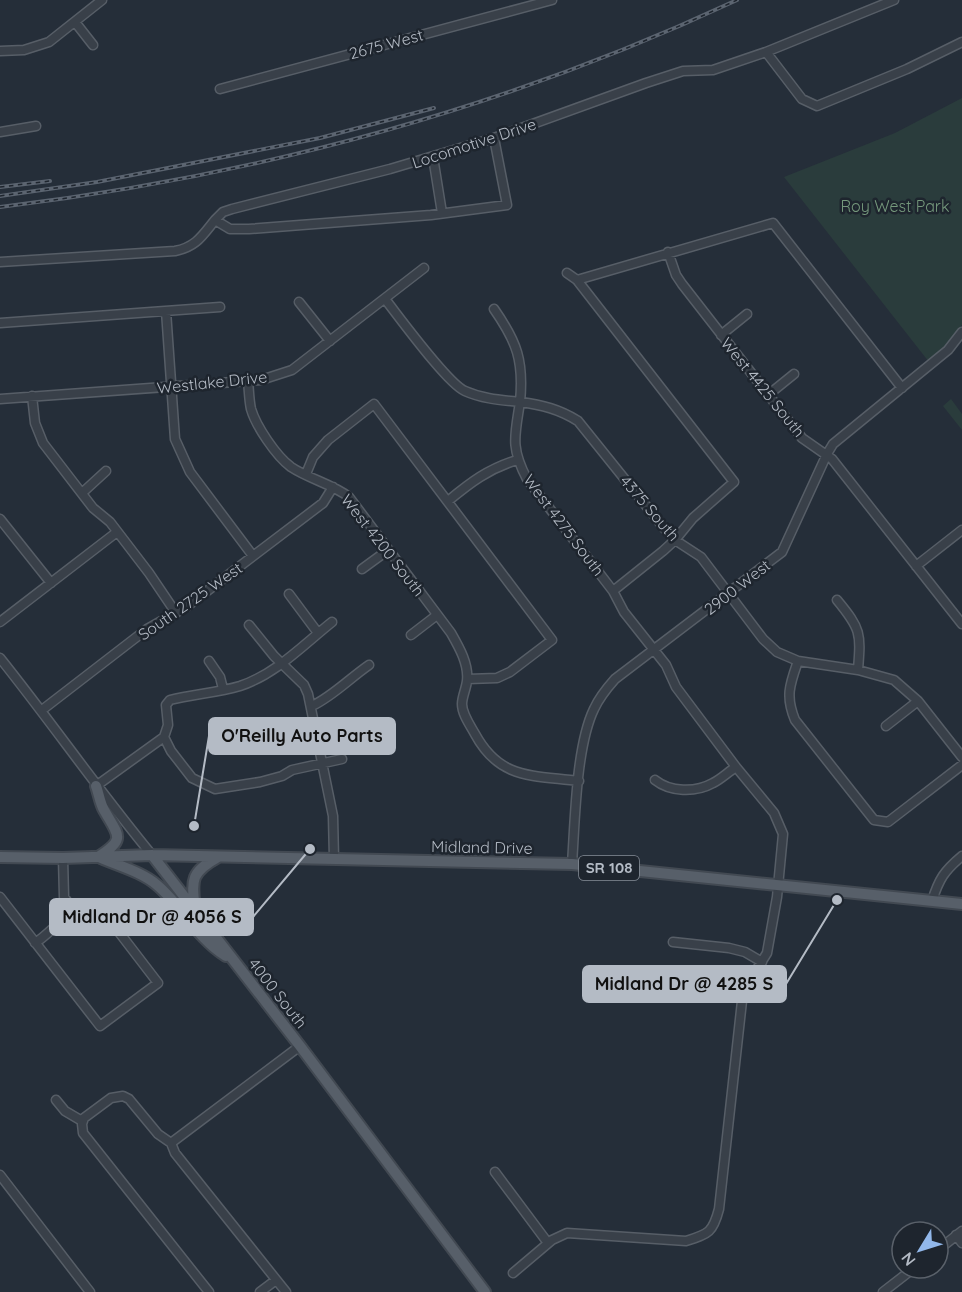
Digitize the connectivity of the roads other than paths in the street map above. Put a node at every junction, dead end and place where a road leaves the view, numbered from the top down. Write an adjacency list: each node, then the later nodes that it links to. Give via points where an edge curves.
1 (102, 0): 4 (street)
2 (552, 0): 9 (street, 2675 West)
3 (894, 0): 8 (street, Locomotive Drive)
4 (75, 22): 6 (street); 7 (street, via 49,42 24,50)
5 (962, 42): 8 (street, via 817,106 802,99)
6 (93, 45)
7 (0, 51)
8 (766, 52): 12 (street, Locomotive Drive, via 707,71 689,70 646,82)
9 (220, 89)
10 (36, 126): 11 (street)
11 (0, 132)
12 (494, 138): 13 (street, Locomotive Drive); 14 (street, via 507,205)
13 (433, 157): 14 (street); 15 (street, Locomotive Drive, via 232,209)
14 (442, 213): 15 (street, via 238,229)
15 (214, 220): 17 (street, via 194,245 175,251)
16 (668, 252): 20 (street); 29 (street, West 4425 South, via 682,285); 34 (street, via 772,223)
17 (0, 262)
18 (424, 268): 21 (street, Westlake Drive)
19 (567, 273): 20 (street)
20 (577, 280): 49 (street, via 734,482 693,518)
21 (385, 299): 30 (street, Westlake Drive); 38 (street, via 462,390 484,398)
22 (299, 303): 30 (street)
23 (220, 307): 25 (street)
24 (494, 309): 38 (street, via 519,352)
25 (166, 311): 27 (street); 33 (street)
26 (747, 314): 29 (street)
27 (0, 323)
28 (962, 332): 34 (street, 2900 West, via 948,350)
29 (721, 335): 35 (street, West 4425 South)
30 (330, 341): 32 (street, Westlake Drive, via 292,370)
31 (794, 374): 35 (street)
32 (248, 381): 33 (street, Westlake Drive); 42 (street, West 4200 South, via 256,423 277,453)
33 (172, 386): 36 (street, Westlake Drive); 51 (street, via 175,439 190,472)
34 (902, 388): 39 (street, 2900 West, via 833,444)
35 (768, 395): 39 (street, West 4425 South, via 802,438)
36 (32, 396): 37 (street, Westlake Drive); 44 (street, via 34,423 43,443)
37 (0, 399)
38 (520, 402): 40 (street, West 4275 South, via 514,441); 49 (street, 4375 South, via 544,405 578,421)
39 (827, 454): 52 (street, West 4425 South); 57 (street, 2900 West, via 782,552)
40 (517, 460): 45 (street, via 480,475); 55 (street, West 4275 South, via 527,479)
41 (106, 471): 44 (street)
42 (306, 474): 43 (street, West 4200 South); 45 (street, via 313,457 328,440 374,404)
43 (333, 487): 50 (street, West 4200 South, via 349,497); 51 (street, South 2725 West, via 323,503)
44 (82, 492): 48 (street)
45 (448, 501): 74 (street, via 552,640 510,672 497,678)
46 (0, 519): 54 (street)
47 (962, 530): 52 (street)
48 (117, 531): 54 (street); 59 (street)
49 (675, 540): 55 (street); 57 (street, 4375 South, via 701,557)
50 (388, 550): 53 (street); 60 (street, West 4200 South)
51 (253, 556): 59 (street, South 2725 West)
52 (916, 566): 63 (street, West 4425 South)
53 (362, 569)
54 (51, 583): 61 (street)
55 (613, 591): 67 (street, West 4275 South)
56 (289, 594): 65 (street)
57 (729, 594): 67 (street, 2900 West); 69 (street, 4375 South, via 763,639 777,652)
58 (837, 600): 73 (street, via 859,632)
59 (176, 614): 78 (street, South 2725 West, via 147,629)
60 (437, 615): 66 (street); 74 (street, West 4200 South, via 460,649)
61 (0, 622)
62 (332, 622): 65 (street)
63 (962, 624)
64 (249, 625): 71 (street)
65 (318, 633): 71 (street)
66 (411, 635)
67 (654, 650): 85 (street, West 4275 South, via 676,687); 87 (street, 2900 West, via 615,679 593,710)
68 (0, 658): 78 (street, 4000 South)
69 (798, 661): 73 (street, 4375 South); 84 (street, via 789,704 795,720 874,820 888,822)
70 (209, 662): 75 (street)
71 (282, 664): 75 (street, via 238,687); 77 (street, via 304,685)
72 (369, 665): 77 (street)
73 (858, 670): 76 (street, 4375 South, via 894,680)
74 (468, 679): 87 (street, West 4200 South, via 458,703 495,762 510,771)
75 (223, 689): 80 (street, via 170,700 166,705 168,725)
76 (918, 700): 79 (street); 81 (street, 4375 South)
77 (312, 706): 83 (street)
78 (42, 710): 88 (street, 4000 South)
79 (886, 726)
80 (164, 736): 83 (street, via 192,778 215,789 260,782); 88 (street)
81 (962, 757)
82 (342, 759): 83 (street)
83 (323, 763): 95 (street, via 333,816)
84 (962, 765)
85 (736, 766): 86 (street, via 712,784 699,788 675,790); 97 (street, West 4275 South, via 774,813 783,834)
86 (655, 780)
87 (579, 781): 96 (street, 2900 West)
88 (96, 786): 89 (street, 4000 South); 92 (main road, via 118,837 114,847)
89 (152, 855): 92 (main road, Midland Drive / SR 108); 93 (main road, Midland Drive / SR 108); 102 (main road, 4000 South)
90 (962, 856): 99 (street, via 939,880)
91 (0, 857): 94 (main road, Midland Drive / SR 108)
92 (98, 857): 94 (main road, Midland Drive / SR 108); 105 (main road, via 153,882 213,948)
93 (218, 857): 95 (main road, Midland Drive / SR 108); 102 (main road, via 194,875)
94 (63, 858): 101 (street, via 64,897)
95 (334, 859): 96 (main road, Midland Drive / SR 108)
96 (572, 864): 97 (main road, Midland Drive / SR 108)
97 (778, 884): 99 (main road, Midland Drive / SR 108); 106 (street, West 4275 South, via 767,953)
98 (0, 897): 104 (street)
99 (932, 901): 100 (main road, Midland Drive / SR 108)
100 (962, 904)
101 (74, 911): 104 (street); 104 (street, via 87,905 102,909 158,983 100,1026)
102 (195, 911): 105 (main road, 4000 South)
103 (673, 942): 106 (street, via 729,948)
104 (35, 943)
105 (232, 960): 107 (main road, 4000 South)
106 (762, 962): 113 (street, West 4275 South, via 743,992 714,1227 704,1236 686,1240 567,1233)
107 (300, 1046): 110 (street); 121 (main road, 4000 South)
108 (56, 1100): 109 (street)
109 (82, 1124): 110 (street, via 111,1098 123,1096); 118 (street, via 88,1139)
110 (171, 1143): 115 (street)
111 (495, 1172): 113 (street)
112 (0, 1174): 117 (street)
113 (548, 1243): 114 (street)
114 (513, 1273)
115 (276, 1280): 119 (street); 120 (street)
116 (898, 1280): 122 (street)
117 (90, 1292)
118 (209, 1292)
119 (260, 1292)
120 (286, 1292)
121 (485, 1292)
122 (883, 1292)

